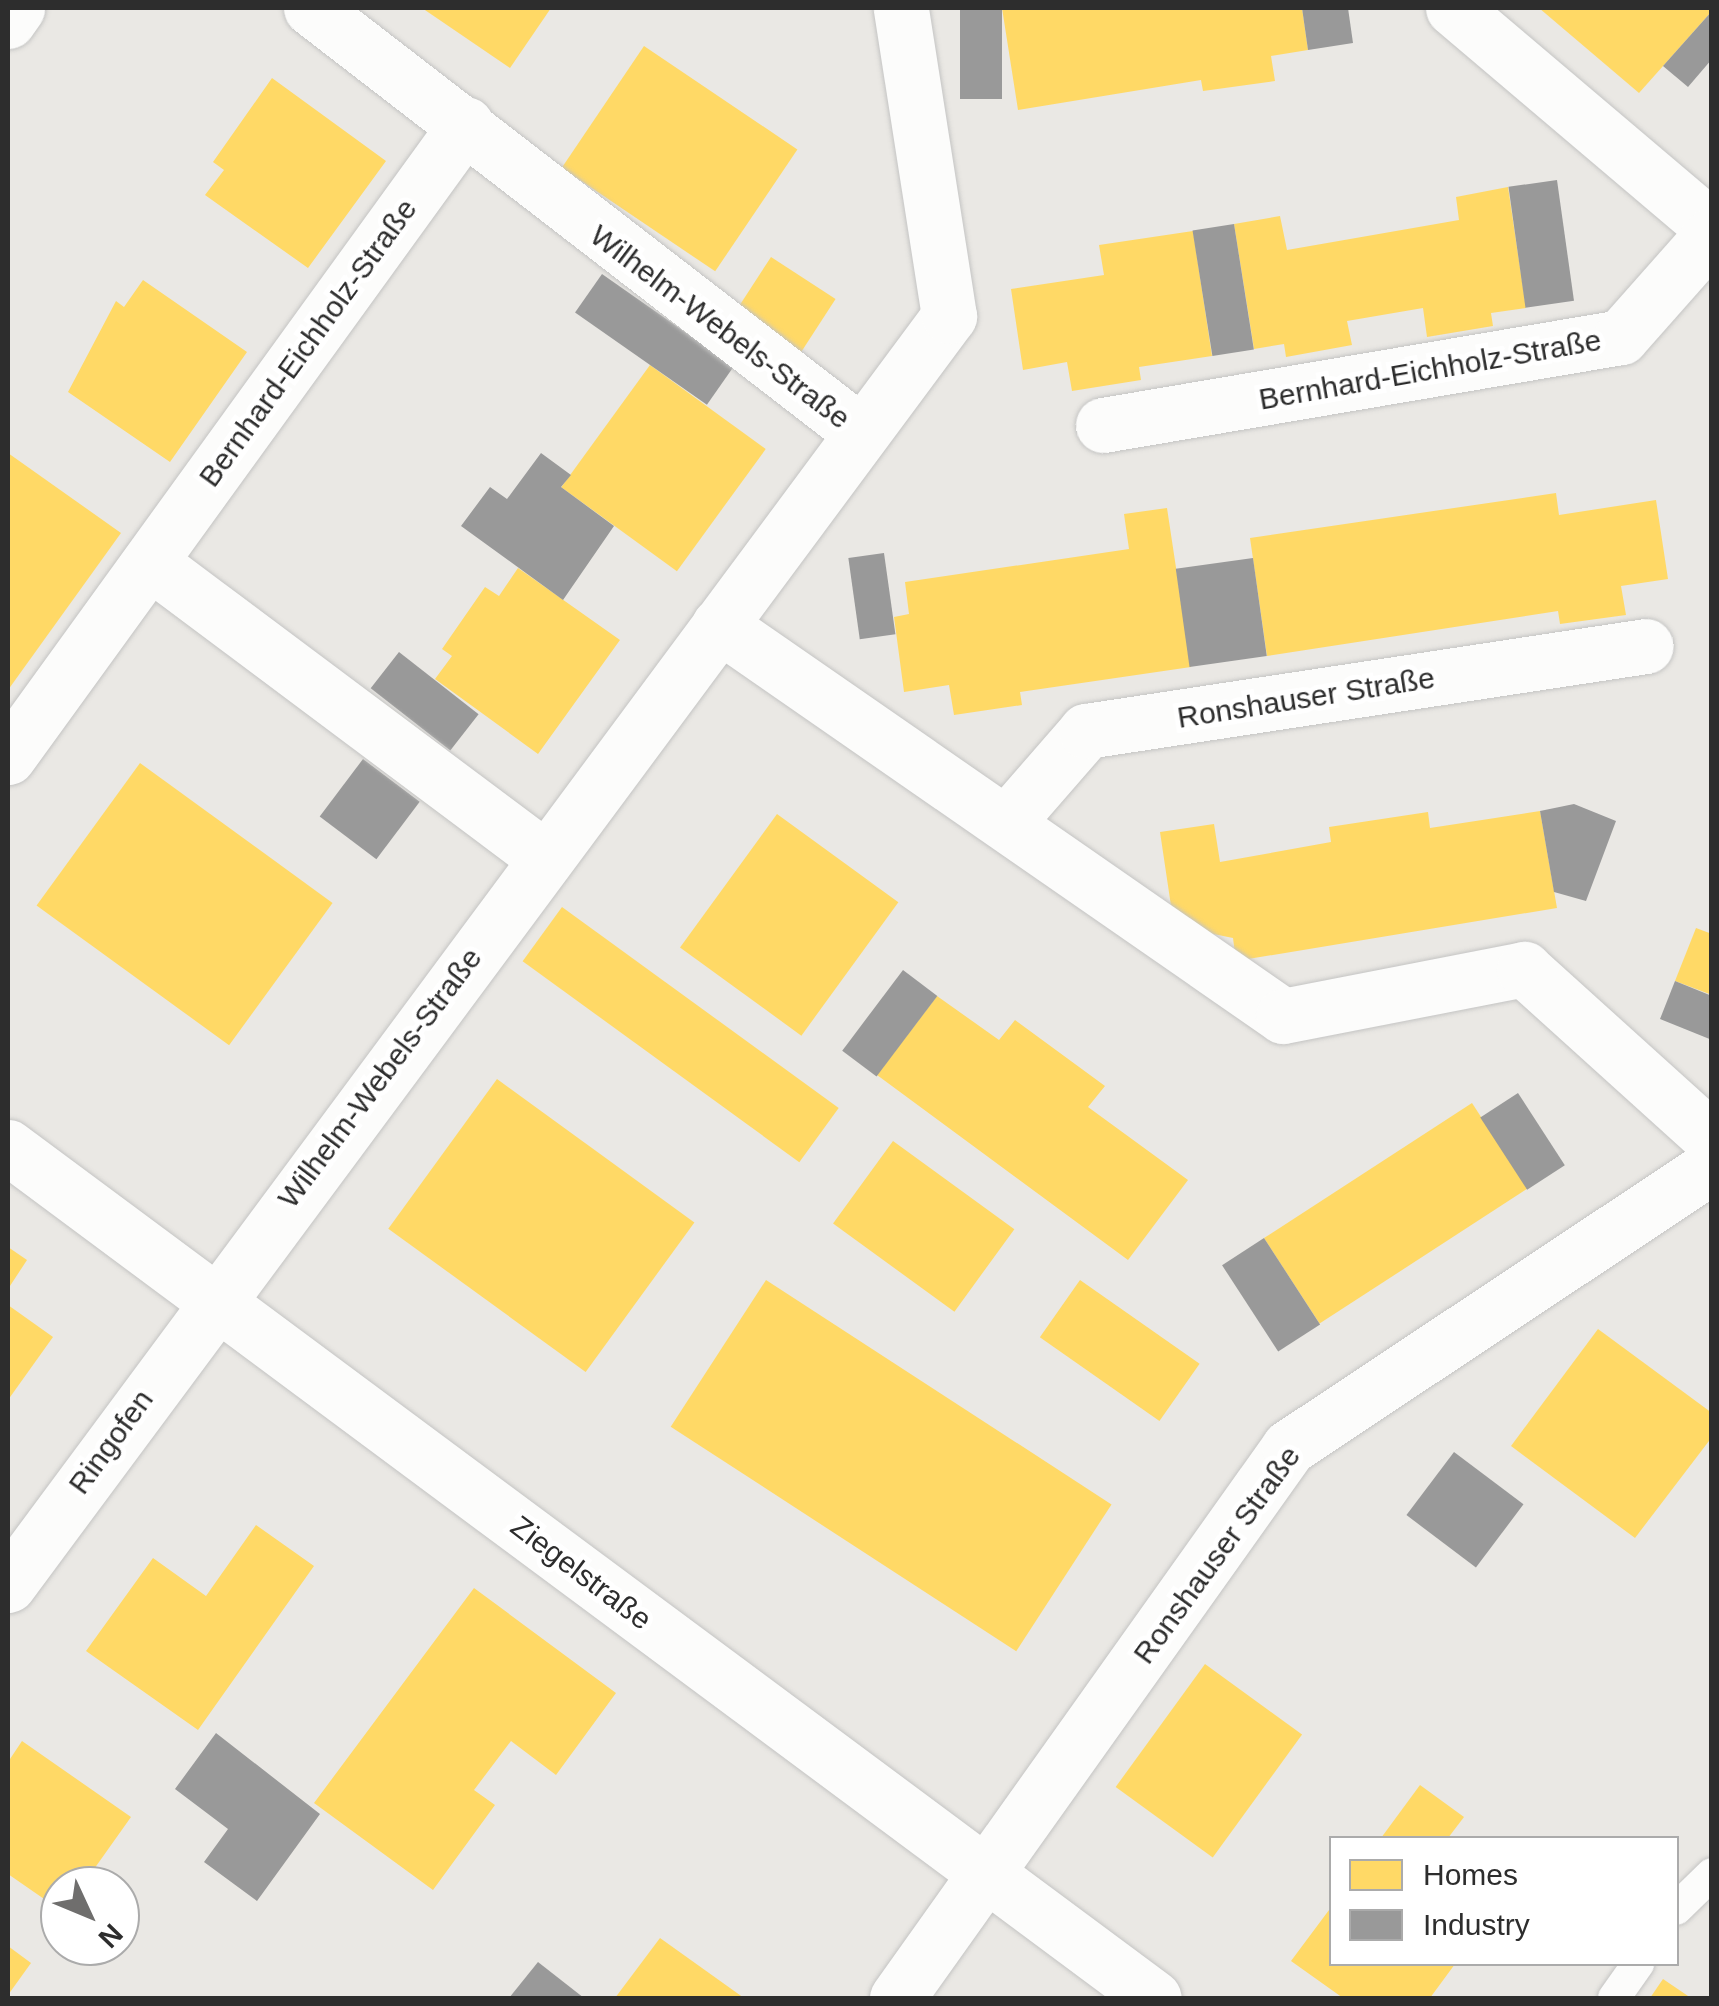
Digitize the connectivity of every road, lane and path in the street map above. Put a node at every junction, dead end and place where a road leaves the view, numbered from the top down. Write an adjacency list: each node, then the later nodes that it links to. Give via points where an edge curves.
1 (17, 8): 5 (street)
2 (311, 8): 6 (street)
3 (900, 8): 9 (street, Wilhelm-Webels-Straße, via 950,316)
4 (1453, 8): 7 (street, Bernhard-Eichholz-Straße)
5 (8, 21)
6 (466, 124): 9 (street, Wilhelm-Webels-Straße, via 581,224); 10 (street, Bernhard-Eichholz-Straße)
7 (1712, 231): 8 (street, Bernhard-Eichholz-Straße, via 1621,337)
8 (1103, 424)
9 (860, 430): 11 (street, Wilhelm-Webels-Straße)
10 (151, 562): 13 (street); 15 (street)
11 (719, 625): 14 (street); 15 (street, Wilhelm-Webels-Straße)
12 (1646, 646): 14 (street, Ronshauser Straße, via 1086,731)
13 (8, 756)
14 (1007, 822): 16 (street, via 1283,1016 1524,969)
15 (545, 858): 19 (street, Wilhelm-Webels-Straße)
16 (1712, 1140)
17 (8, 1147): 19 (street, Ziegelstraße)
18 (1712, 1166): 22 (street, Ronshauser Straße, via 1289,1447)
19 (215, 1298): 20 (street, Ringofen); 22 (street, Ziegelstraße)
20 (8, 1585)
21 (1712, 1874): 23 (lane)
22 (986, 1878): 25 (street, Ronshauser Straße); 26 (street, Ziegelstraße)
23 (1679, 1906)
24 (1637, 1966): 27 (lane)
25 (897, 1998)
26 (1154, 1998)
27 (1614, 1998)

